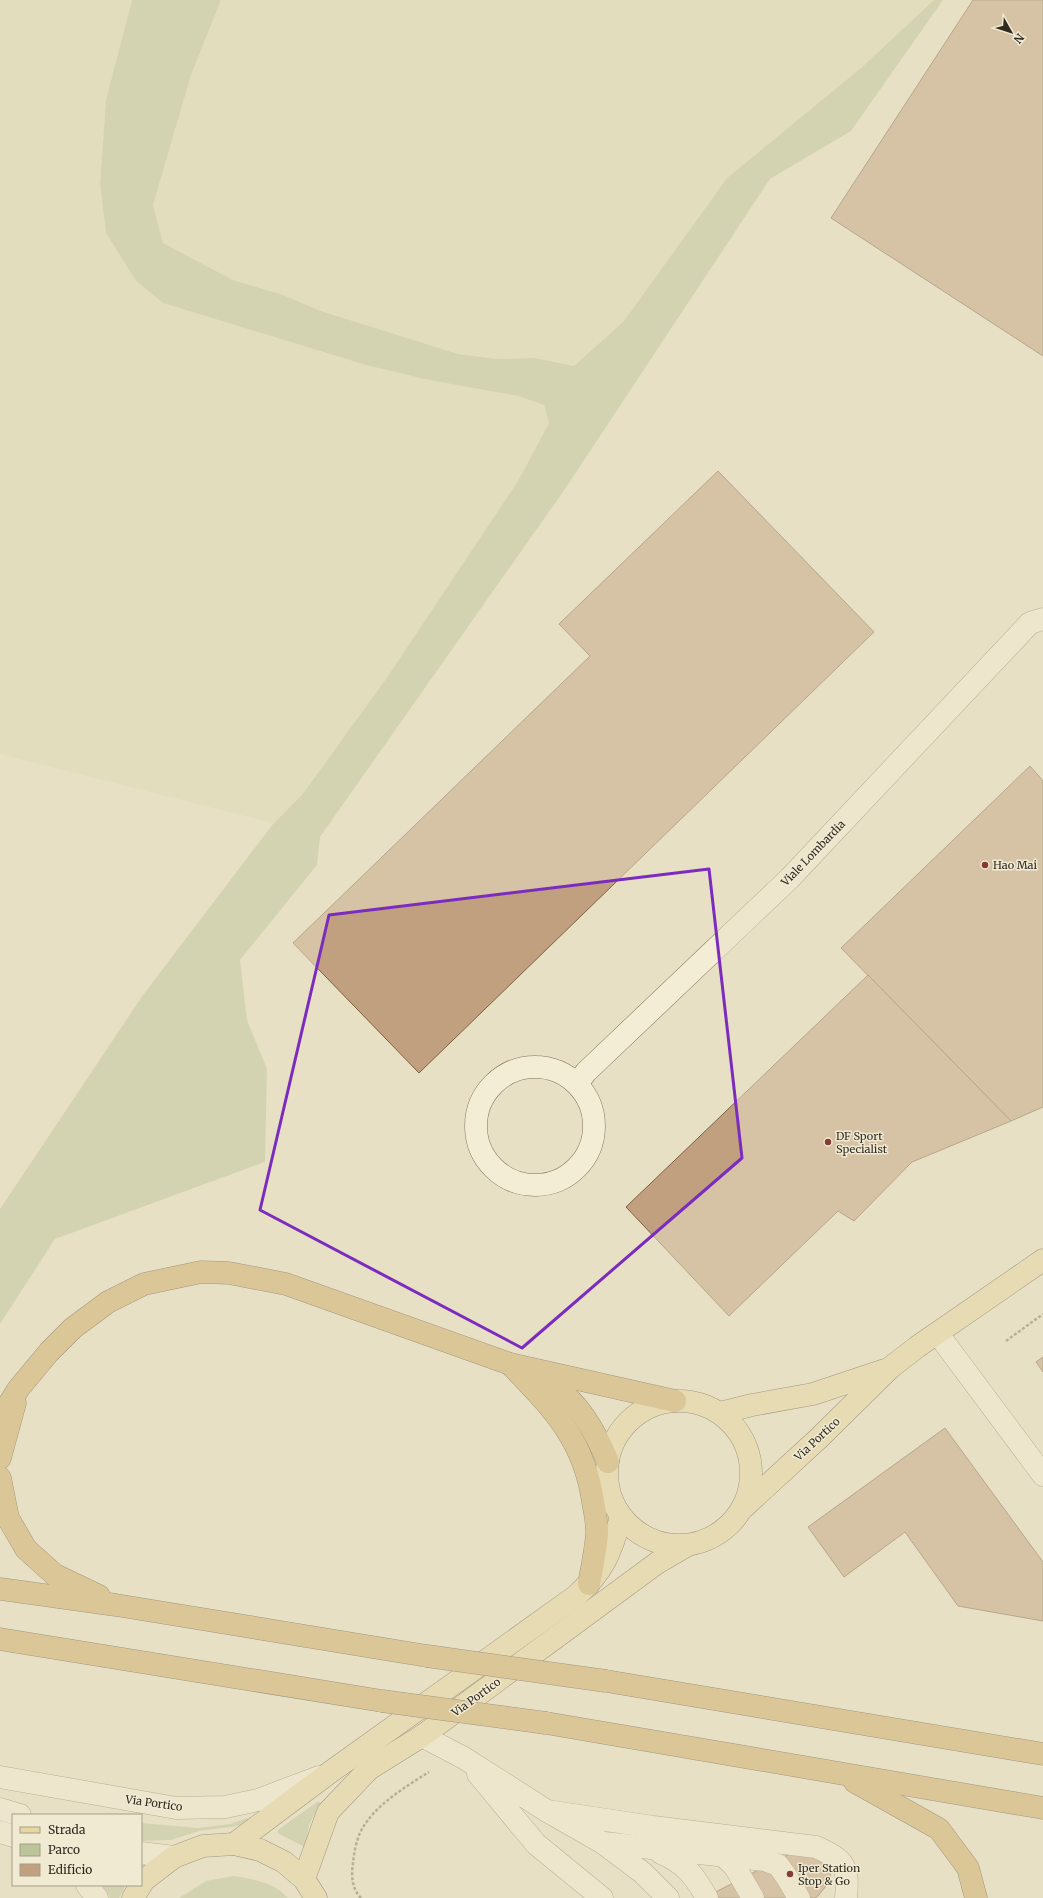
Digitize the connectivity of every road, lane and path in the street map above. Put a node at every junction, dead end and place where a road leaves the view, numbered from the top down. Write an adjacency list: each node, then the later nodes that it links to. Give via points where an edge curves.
1 (1043, 618): 2 (street, Viale Lombardia, via 1030,623 790,878 586,1072)
2 (577, 1084): 2 (street, via 562,1073 543,1067 524,1068 506,1075 491,1087 481,1104 476,1123 478,1142 486,1159 499,1173 516,1182 535,1185 555,1182 572,1173 586,1158 593,1140 594,1120 589,1101)
3 (1043, 1260): 5 (main road, Via Portico)
4 (1043, 1314): 6 (path)
5 (938, 1334): 8 (main road, Via Portico); 15 (street)
6 (1006, 1340)
7 (510, 1364): 9 (highway, via 286,1284 229,1273 201,1272 144,1284 108,1302 73,1328); 10 (highway); 14 (highway, via 556,1388 574,1404 598,1437); 20 (highway, via 567,1429 579,1449 588,1472 597,1533)
8 (890, 1368): 11 (main road, Via Portico, via 813,1394); 17 (main road, Via Portico)
9 (19, 1388): 12 (highway); 13 (highway)
10 (675, 1401): 11 (main road, Via Portico, via 692,1402); 14 (main road, Via Portico, via 648,1408 631,1419 614,1442)
11 (720, 1413): 17 (main road, Via Portico, via 740,1434 751,1461 750,1487)
12 (0, 1418)
13 (0, 1458)
14 (608, 1462): 18 (main road, Via Portico, via 607,1481 612,1500)
15 (1043, 1475)
16 (0, 1478): 22 (highway, via 8,1518 26,1549 55,1575)
17 (742, 1509): 19 (main road, Via Portico, via 725,1529 707,1540)
18 (621, 1516): 19 (main road, Via Portico, via 640,1534 653,1541 670,1545); 20 (main road, Via Portico, via 606,1562)
19 (688, 1545): 24 (main road, Via Portico, via 658,1563)
20 (590, 1584): 27 (main road, Via Portico)
21 (0, 1589): 22 (highway)
22 (116, 1605): 25 (highway, bridge, via 427,1656 606,1681)
23 (0, 1639): 28 (highway, bridge, via 382,1701 546,1723)
24 (422, 1736): 26 (street); 42 (main road, Via Portico, via 369,1769 328,1812)
25 (1043, 1754)
26 (460, 1756): 32 (street); 49 (path, via 407,1785 385,1802 360,1833 352,1869 353,1884); 50 (street, via 536,1844)
27 (329, 1773): 29 (street, Via Portico, via 258,1800 225,1807 176,1808); 37 (main road, Via Portico)
28 (842, 1774): 31 (highway); 56 (highway, via 939,1829 968,1868)
29 (0, 1777)
30 (0, 1808): 33 (street)
31 (1043, 1808)
32 (547, 1811): 36 (street); 55 (street, via 816,1847 835,1855 845,1868 848,1882)
33 (17, 1814)
34 (0, 1832): 35 (street)
35 (12, 1836)
36 (603, 1843): 38 (street); 51 (street, via 643,1873)
37 (234, 1844): 41 (main road, via 203,1846); 42 (main road, via 260,1850 284,1862)
38 (651, 1848): 40 (street); 52 (street, via 682,1863 692,1872)
39 (142, 1853): 41 (street)
40 (724, 1856): 53 (street, via 735,1866); 54 (street, via 765,1860 778,1865)
41 (174, 1857): 43 (main road)
42 (304, 1879): 48 (main road)
43 (142, 1883)
44 (88, 1886): 46 (street)
45 (140, 1886): 47 (main road)
46 (97, 1898)
47 (133, 1898)
48 (316, 1898)
49 (361, 1898)
50 (602, 1898)
51 (668, 1898)
52 (707, 1898)
53 (753, 1898)
54 (799, 1898)
55 (846, 1898)
56 (976, 1898)

